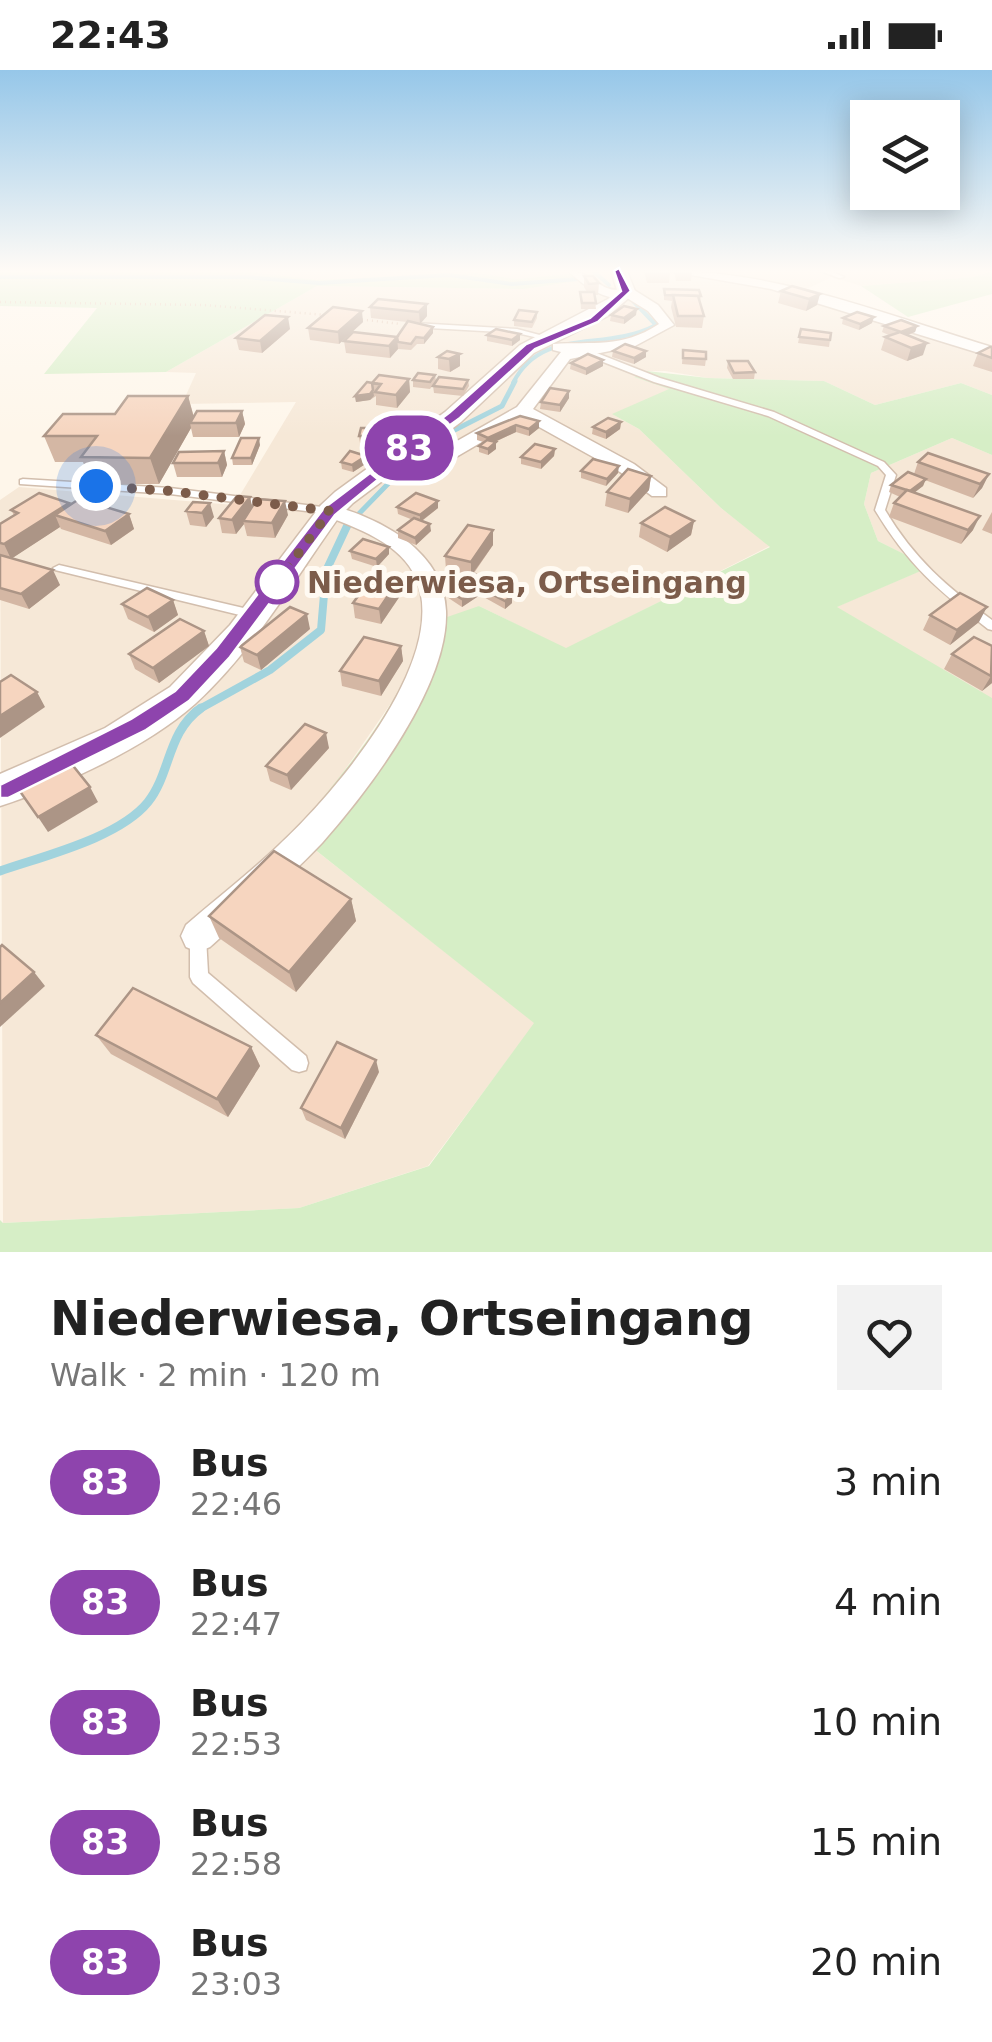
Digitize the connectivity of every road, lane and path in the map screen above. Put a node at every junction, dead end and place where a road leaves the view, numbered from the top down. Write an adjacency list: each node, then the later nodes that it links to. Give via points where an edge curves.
1 (425, 326): 5 (lane, via 516,332)
2 (587, 326): 5 (street)
3 (665, 326): 5 (street, via 644,338)
4 (908, 326): 6 (street)
5 (563, 346): 7 (street, via 565,356); 11 (street, via 530,346 403,452); 14 (lane, via 771,414 881,464 891,475 880,510 894,536 919,569)
6 (992, 352)
7 (523, 410): 8 (street); 10 (street)
8 (420, 470)
9 (23, 482): 11 (lane, via 170,491)
10 (659, 492)
11 (345, 516): 13 (street); 16 (street, via 394,541 428,579 432,624 418,682 346,793 291,854)
12 (59, 568): 13 (lane)
13 (252, 614): 15 (street, via 182,696 138,725)
14 (992, 626)
15 (2, 788)
16 (198, 936): 17 (lane, via 198,976)
17 (299, 1063)

